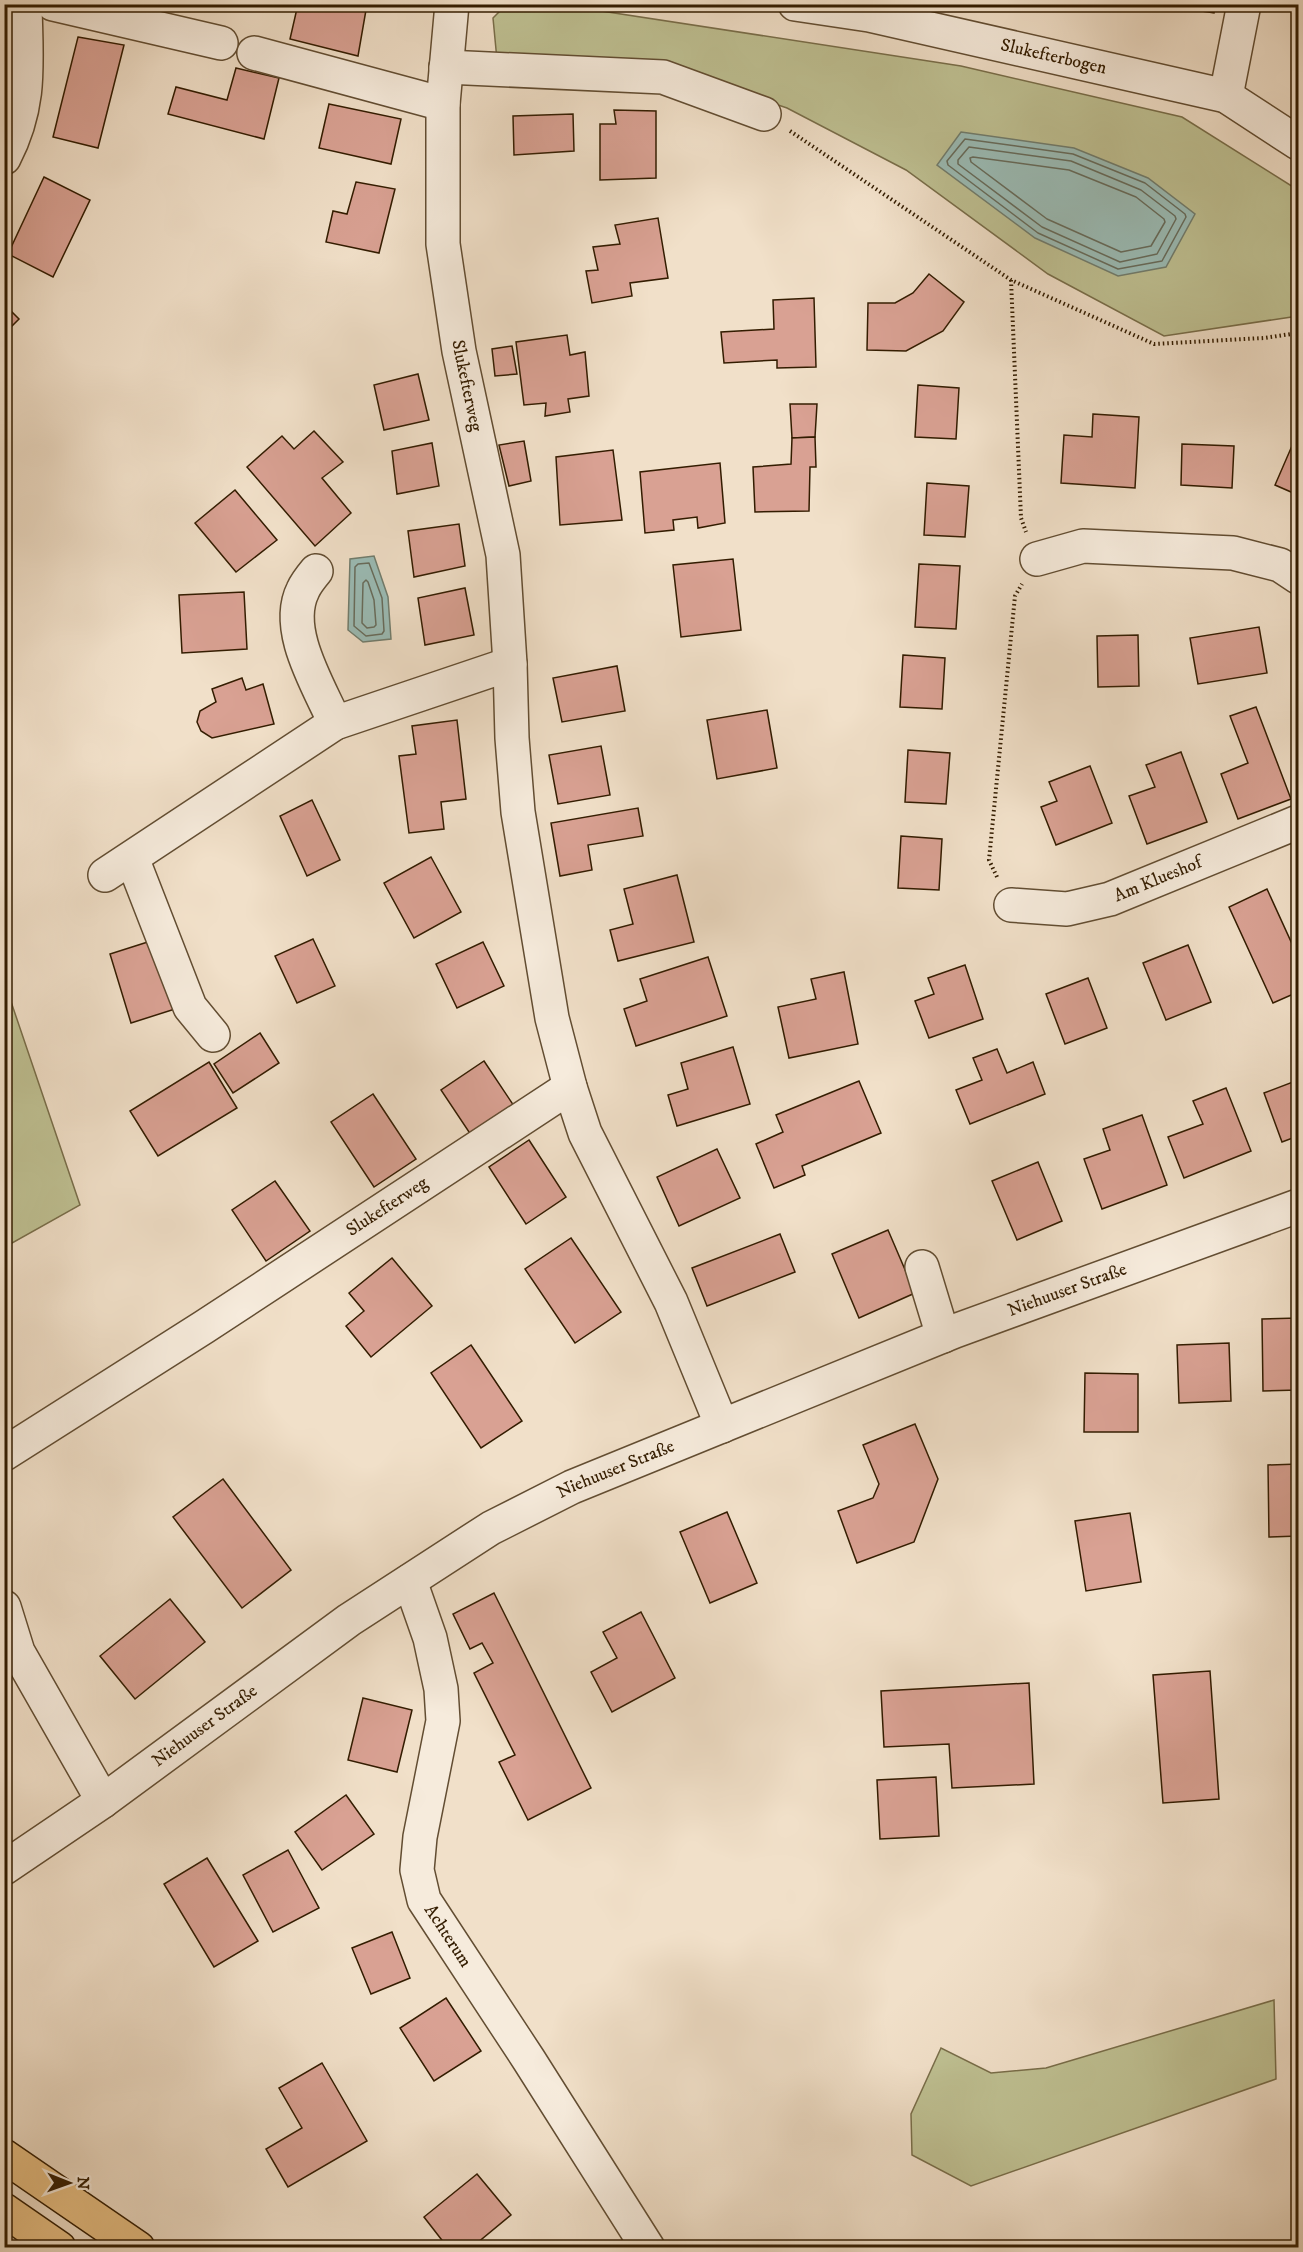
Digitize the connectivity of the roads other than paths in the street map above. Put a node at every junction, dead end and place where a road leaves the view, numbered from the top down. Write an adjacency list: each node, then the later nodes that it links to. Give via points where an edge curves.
1 (24, 4): 13 (street, via 24,106)
2 (53, 4): 6 (street)
3 (452, 4): 8 (street, Slukefterweg)
4 (795, 4): 9 (street, Slukefterbogen, via 869,15)
5 (1244, 4): 9 (street)
6 (221, 43)
7 (254, 53): 10 (street)
8 (446, 67): 10 (street, Slukefterweg); 11 (street, via 663,77)
9 (1226, 96): 12 (street, Slukefterbogen)
10 (443, 104): 17 (street, Slukefterweg, via 443,244 459,351 503,555)
11 (764, 114)
12 (1299, 143)
13 (4, 158)
14 (1037, 559): 16 (street, via 1083,546 1233,553 1280,565)
15 (316, 570): 18 (street, via 302,591 297,617 300,645)
16 (1299, 577)
17 (510, 664): 18 (street); 24 (street, Slukefterweg, via 518,812 552,1018)
18 (335, 723): 20 (street)
19 (1299, 822): 22 (street, Am Klueshof, via 1110,899 1067,909)
20 (132, 858): 21 (street); 23 (street, via 190,1007)
21 (105, 875)
22 (1011, 905)
23 (213, 1035)
24 (570, 1087): 28 (street, Slukefterweg, via 585,1133 671,1302); 29 (street, Slukefterweg)
25 (1299, 1206): 27 (street, Niehuuser Straße)
26 (922, 1267): 27 (street)
27 (943, 1336): 28 (street, Niehuuser Straße)
28 (722, 1426): 30 (street, Niehuuser Straße, via 572,1487 491,1528)
29 (4, 1454)
30 (410, 1581): 32 (street, Niehuuser Straße, via 349,1620); 38 (street, Achterum, via 430,1638 443,1721 420,1837 417,1869 424,1900)
31 (4, 1607): 32 (street, via 18,1652)
32 (103, 1800): 33 (street, Niehuuser Straße)
33 (4, 1868)
34 (4, 2157): 37 (highway)
35 (4, 2210): 36 (highway)
36 (59, 2247)
37 (138, 2247)
38 (648, 2247)

